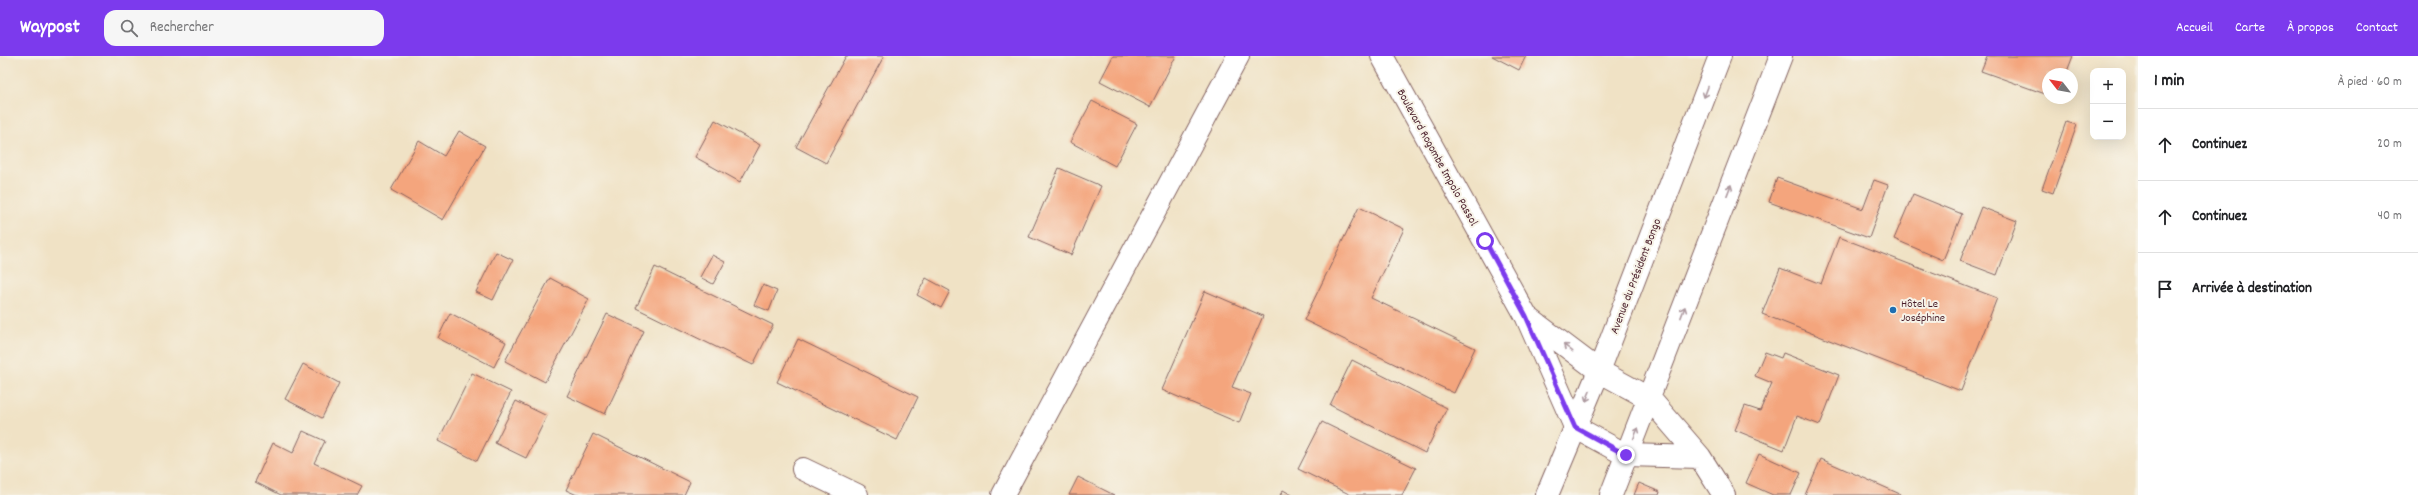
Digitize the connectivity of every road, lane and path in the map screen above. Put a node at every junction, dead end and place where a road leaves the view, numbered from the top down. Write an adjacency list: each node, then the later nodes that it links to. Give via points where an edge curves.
1 (1238, 56): 13 (street)
2 (1382, 56): 5 (street, Boulevard Rogombe Impolo Passol)
3 (1720, 56): 6 (street, Avenue du Président Bongo, one-way to 6)
4 (1781, 56): 7 (street, one-way to 4)
5 (1526, 316): 6 (street, Boulevard Rogombe Impolo Passol, one-way to 5); 8 (street)
6 (1598, 371): 7 (street, Boulevard Rogombe Impolo Passol); 8 (street, Avenue du Président Bongo, one-way to 8)
7 (1650, 399): 9 (street, one-way to 7); 10 (street)
8 (1575, 427): 9 (street); 14 (street, Avenue du Président Bongo)
9 (1626, 455): 10 (street); 15 (street)
10 (1700, 457): 16 (street)
11 (802, 469): 12 (street)
12 (857, 495)
13 (1003, 495)
14 (1547, 495)
15 (1611, 495)
16 (1724, 495)

